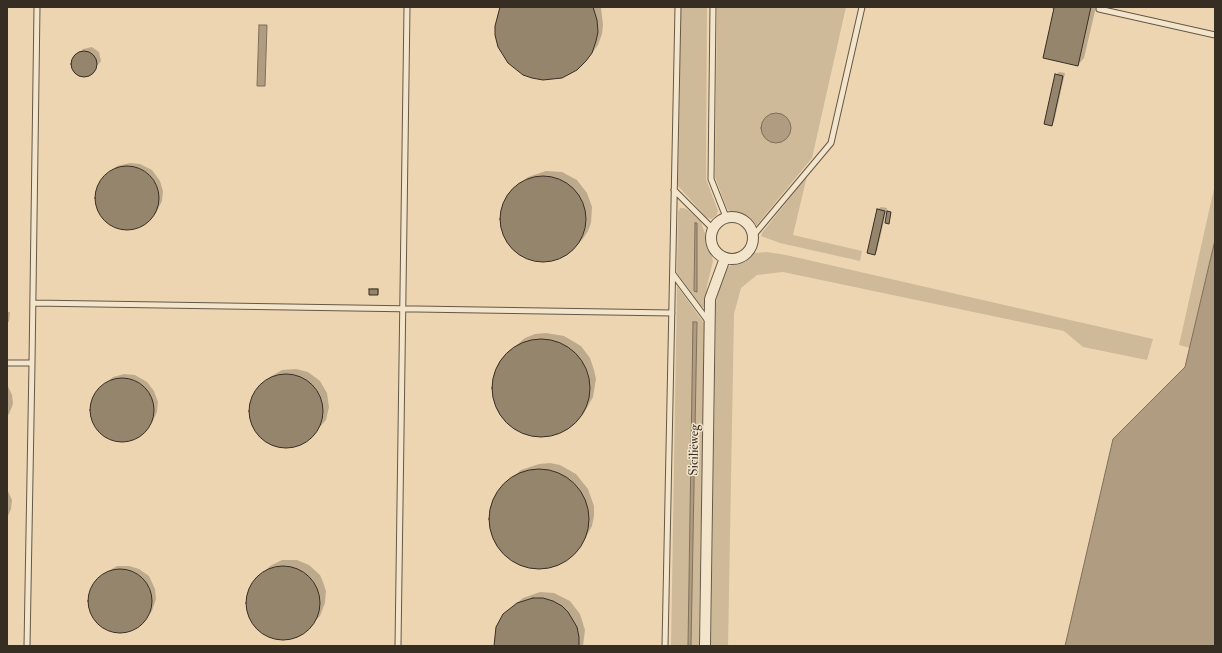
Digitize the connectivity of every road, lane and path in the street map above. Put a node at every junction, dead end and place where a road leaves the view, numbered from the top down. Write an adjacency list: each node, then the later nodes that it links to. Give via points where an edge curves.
1 (37, 7): 14 (lane)
2 (408, 7): 15 (lane)
3 (678, 7): 8 (lane)
4 (713, 7): 9 (lane, via 711,179)
5 (862, 7): 11 (lane, via 831,144)
6 (1098, 9): 7 (lane)
7 (1215, 35)
8 (674, 190): 10 (lane); 13 (lane)
9 (726, 217): 10 (street); 11 (street, via 744,220)
10 (712, 229): 12 (street, via 712,246)
11 (752, 236): 12 (street, via 752,243 745,254 732,259)
12 (725, 258): 17 (street, Siciliëweg, via 710,298)
13 (673, 274): 16 (lane); 17 (lane)
14 (33, 303): 15 (lane); 19 (lane)
15 (403, 308): 16 (lane); 21 (lane)
16 (672, 313): 22 (lane)
17 (710, 324): 23 (street, Siciliëweg)
18 (7, 363): 19 (lane)
19 (32, 363): 20 (lane)
20 (27, 646)
21 (398, 646)
22 (665, 646)
23 (705, 646)

